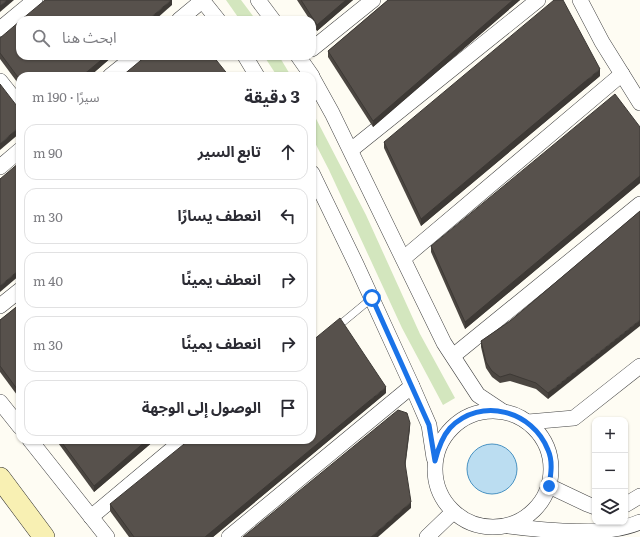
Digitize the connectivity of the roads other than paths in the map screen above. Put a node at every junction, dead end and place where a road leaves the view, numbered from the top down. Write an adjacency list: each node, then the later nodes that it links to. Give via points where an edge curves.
1 (36, 0): 7 (street)
2 (203, 0): 9 (street); 10 (street)
3 (258, 0): 11 (street)
4 (373, 0): 13 (street)
5 (538, 0): 25 (street)
6 (580, 0): 20 (street)
7 (16, 16)
8 (16, 16): 12 (street)
9 (184, 16)
10 (215, 16)
11 (270, 16)
12 (0, 29)
13 (316, 45)
14 (130, 60): 17 (street)
15 (247, 60): 18 (street)
16 (302, 60): 19 (street)
17 (115, 72)
18 (255, 72)
19 (309, 72)
20 (622, 74): 24 (street); 30 (street)
21 (0, 81): 23 (street)
22 (316, 84): 25 (street)
23 (16, 101)
24 (640, 103)
25 (351, 150): 30 (street)
26 (16, 153): 27 (street)
27 (0, 167)
28 (316, 181): 32 (street)
29 (640, 204): 35 (street)
30 (404, 258): 35 (street, via 444,343)
31 (16, 293): 33 (street)
32 (372, 298): 34 (lane); 37 (street)
33 (0, 306)
34 (330, 333)
35 (453, 356): 39 (street, via 478,395)
36 (640, 366): 41 (street, via 574,418)
37 (412, 386): 44 (street, via 429,425); 56 (street)
38 (0, 402): 40 (street)
39 (502, 411): 41 (street); 44 (street, via 483,411 456,424 440,443)
40 (16, 422)
41 (528, 422): 46 (street, via 541,435 549,451 552,468)
42 (33, 444): 51 (street)
43 (178, 444): 51 (street)
44 (435, 461): 50 (street, via 435,479 441,497)
45 (0, 478): 54 (street)
46 (549, 486): 49 (street); 53 (street, via 540,504 526,518)
47 (640, 496): 48 (street)
48 (628, 503)
49 (592, 506)
50 (453, 512): 53 (street, via 469,522 488,527); 57 (street)
51 (91, 517): 55 (street)
52 (640, 522): 53 (street, via 616,534 600,537)
53 (508, 526)
54 (44, 537)
55 (107, 537)
56 (229, 537)
57 (426, 537)

